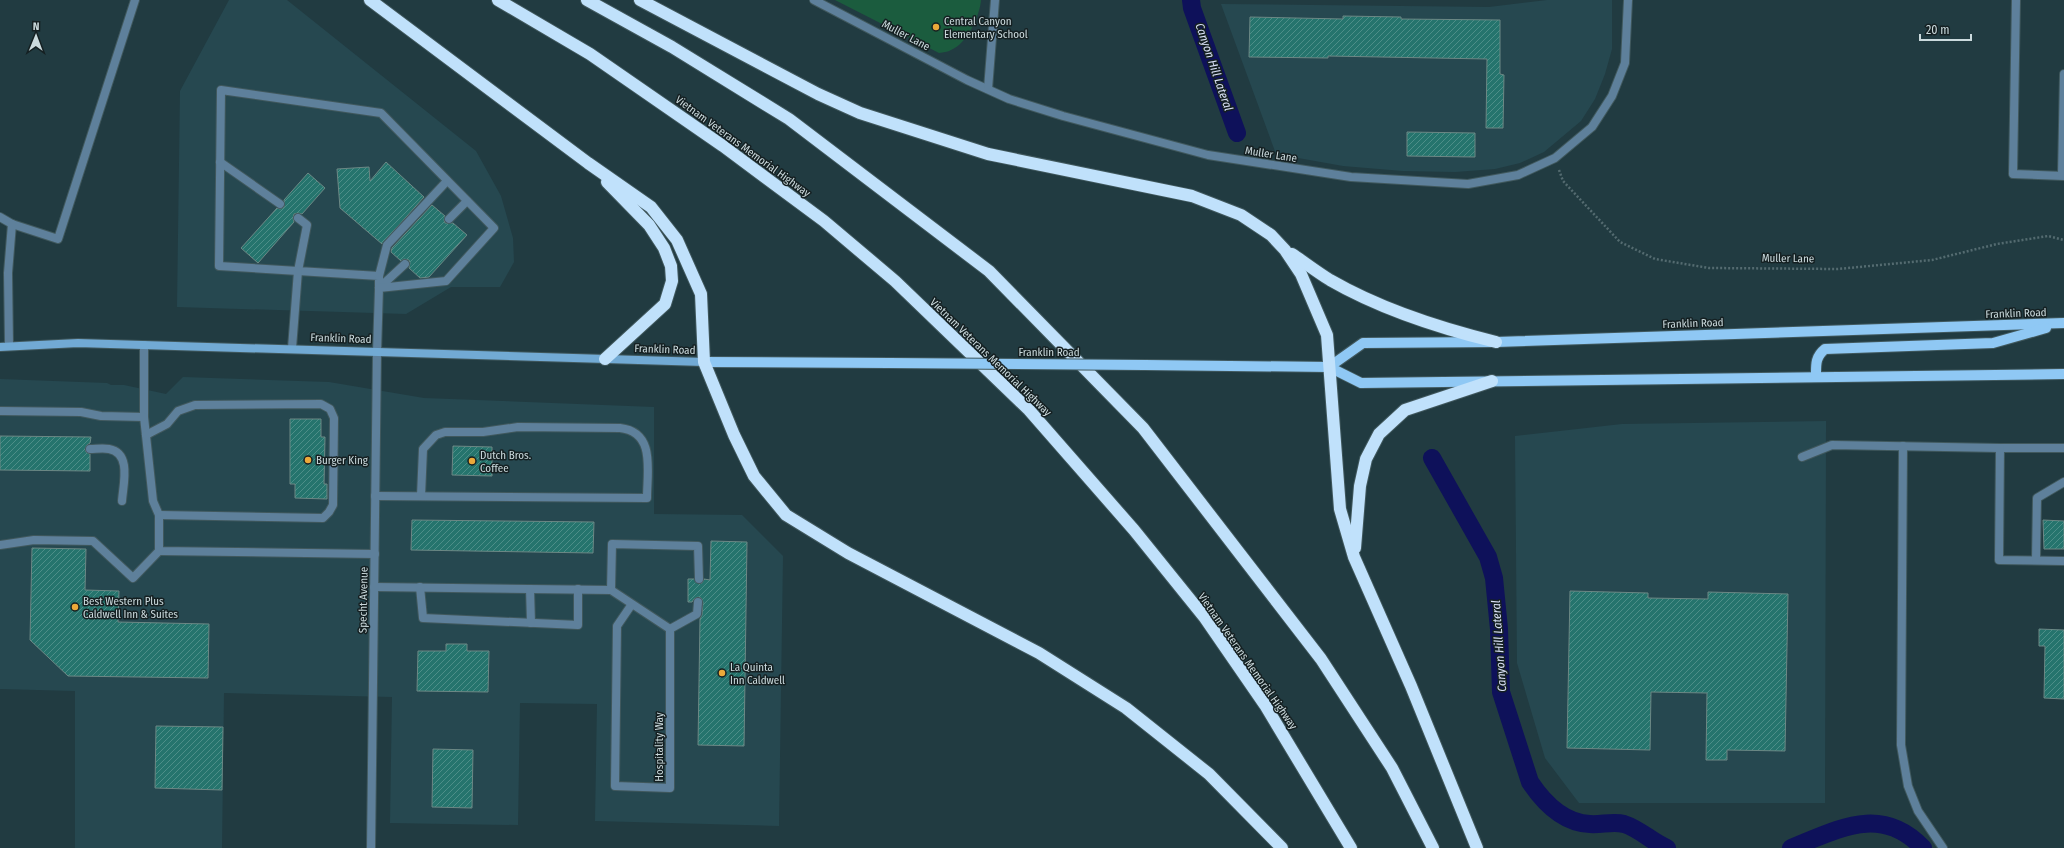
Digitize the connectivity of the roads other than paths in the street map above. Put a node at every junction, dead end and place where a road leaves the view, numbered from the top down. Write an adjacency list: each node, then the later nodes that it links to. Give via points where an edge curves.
1 (136, 0): 21 (street, via 58,239)
2 (370, 0): 13 (highway)
3 (498, 0): 71 (highway, Vietnam Veterans Memorial Highway, via 590,54 824,220 895,281 1029,410 1134,530 1205,618 1265,705)
4 (587, 0): 72 (highway, via 672,47 789,119 989,271 1143,428 1307,640 1392,768)
5 (640, 0): 22 (highway, via 860,113 988,154 1192,196 1241,215 1271,235)
6 (814, 0): 11 (street, Muller Lane)
7 (995, 0): 11 (street)
8 (1628, 0): 11 (street, Muller Lane, via 1624,64 1612,96 1592,127 1555,158 1518,175 1468,184 1352,177 1208,155 1063,116)
9 (2016, 0): 14 (street, via 2013,174)
10 (2064, 74): 14 (street)
11 (988, 89)
12 (220, 162): 15 (street, via 221,90 381,114); 17 (street); 24 (street, via 219,266)
13 (588, 163): 34 (highway, via 649,225 664,248 671,266 672,281 665,304); 35 (highway, via 651,207 677,240 701,294)
14 (2063, 176)
15 (447, 181): 16 (street); 25 (street, Specht Avenue, via 387,245)
16 (467, 200): 20 (street); 26 (street, via 494,228 446,281)
17 (280, 204)
18 (0, 217): 21 (street)
19 (298, 218): 24 (street, via 307,225)
20 (448, 219)
21 (12, 224): 30 (street, via 8,273)
22 (1286, 250): 28 (highway, via 1330,280 1390,310 1448,330); 36 (highway, via 1301,274 1327,335)
23 (405, 264): 26 (street)
24 (298, 271): 25 (street); 32 (street)
25 (379, 276): 26 (street, Specht Avenue)
26 (379, 288): 33 (street, Specht Avenue)
27 (2064, 324): 28 (main road, Franklin Road); 38 (main road, via 1993,343 1825,349 1819,354 1816,363)
28 (1496, 342): 36 (main road, Franklin Road, via 1363,343)
29 (144, 345): 30 (main road, Franklin Road, via 78,343); 32 (main road, Franklin Road); 41 (street)
30 (9, 346): 31 (main road, Franklin Road)
31 (0, 347)
32 (292, 348): 33 (main road, Franklin Road)
33 (377, 352): 34 (main road, Franklin Road); 49 (street, Specht Avenue)
34 (605, 359): 35 (main road, Franklin Road)
35 (704, 362): 36 (main road, Franklin Road, bridge); 70 (highway, via 754,476 786,515 848,553 1039,653 1126,708 1209,774)
36 (1329, 367): 39 (main road, Franklin Road, via 1361,383); 56 (highway, via 1340,509)
37 (2064, 374): 38 (main road, Franklin Road)
38 (1816, 377): 39 (main road, Franklin Road)
39 (1492, 381): 56 (highway, via 1405,410 1379,434 1366,459 1360,486)
40 (0, 411): 41 (street, via 81,412 101,416)
41 (144, 417): 42 (street)
42 (146, 435): 52 (street, via 153,501); 52 (street, via 167,424 178,411 195,405 321,404 330,409 334,418 333,505 323,518)
43 (1903, 446): 44 (street); 47 (street, via 1832,445); 74 (street, via 1901,745 1910,792 1918,811)
44 (2000, 448): 45 (street); 57 (street, via 1999,560)
45 (2064, 448)
46 (90, 449): 51 (street, via 110,449 118,453 124,462)
47 (1802, 457)
48 (2064, 482): 57 (street, via 2037,498)
49 (376, 496): 50 (street); 55 (street, Specht Avenue)
50 (421, 496): 50 (street, via 647,498 645,443 639,434 630,429 620,428 518,427 483,432 445,432 436,435 423,449)
51 (122, 501)
52 (159, 515): 54 (street)
53 (0, 545): 54 (street, via 34,540 93,541 133,578)
54 (159, 550): 55 (street)
55 (375, 554): 60 (street, Specht Avenue)
56 (1354, 557): 73 (highway, via 1411,686)
57 (2036, 560): 58 (street)
58 (2064, 561)
59 (699, 579): 64 (street, via 698,546 612,544)
60 (374, 587): 61 (street); 69 (street, Specht Avenue)
61 (420, 587): 62 (street); 67 (street, via 423,618)
62 (530, 589): 63 (street); 67 (street)
63 (578, 589): 64 (street); 67 (street, via 578,625)
64 (611, 590): 66 (street)
65 (698, 602): 68 (street, via 697,614)
66 (632, 604): 68 (street); 68 (street, Hospitality Way, via 618,626 615,786 670,788)
67 (531, 623)
68 (670, 629)
69 (371, 848)
70 (1282, 848)
71 (1351, 848)
72 (1432, 848)
73 (1477, 848)
74 (1943, 848)

